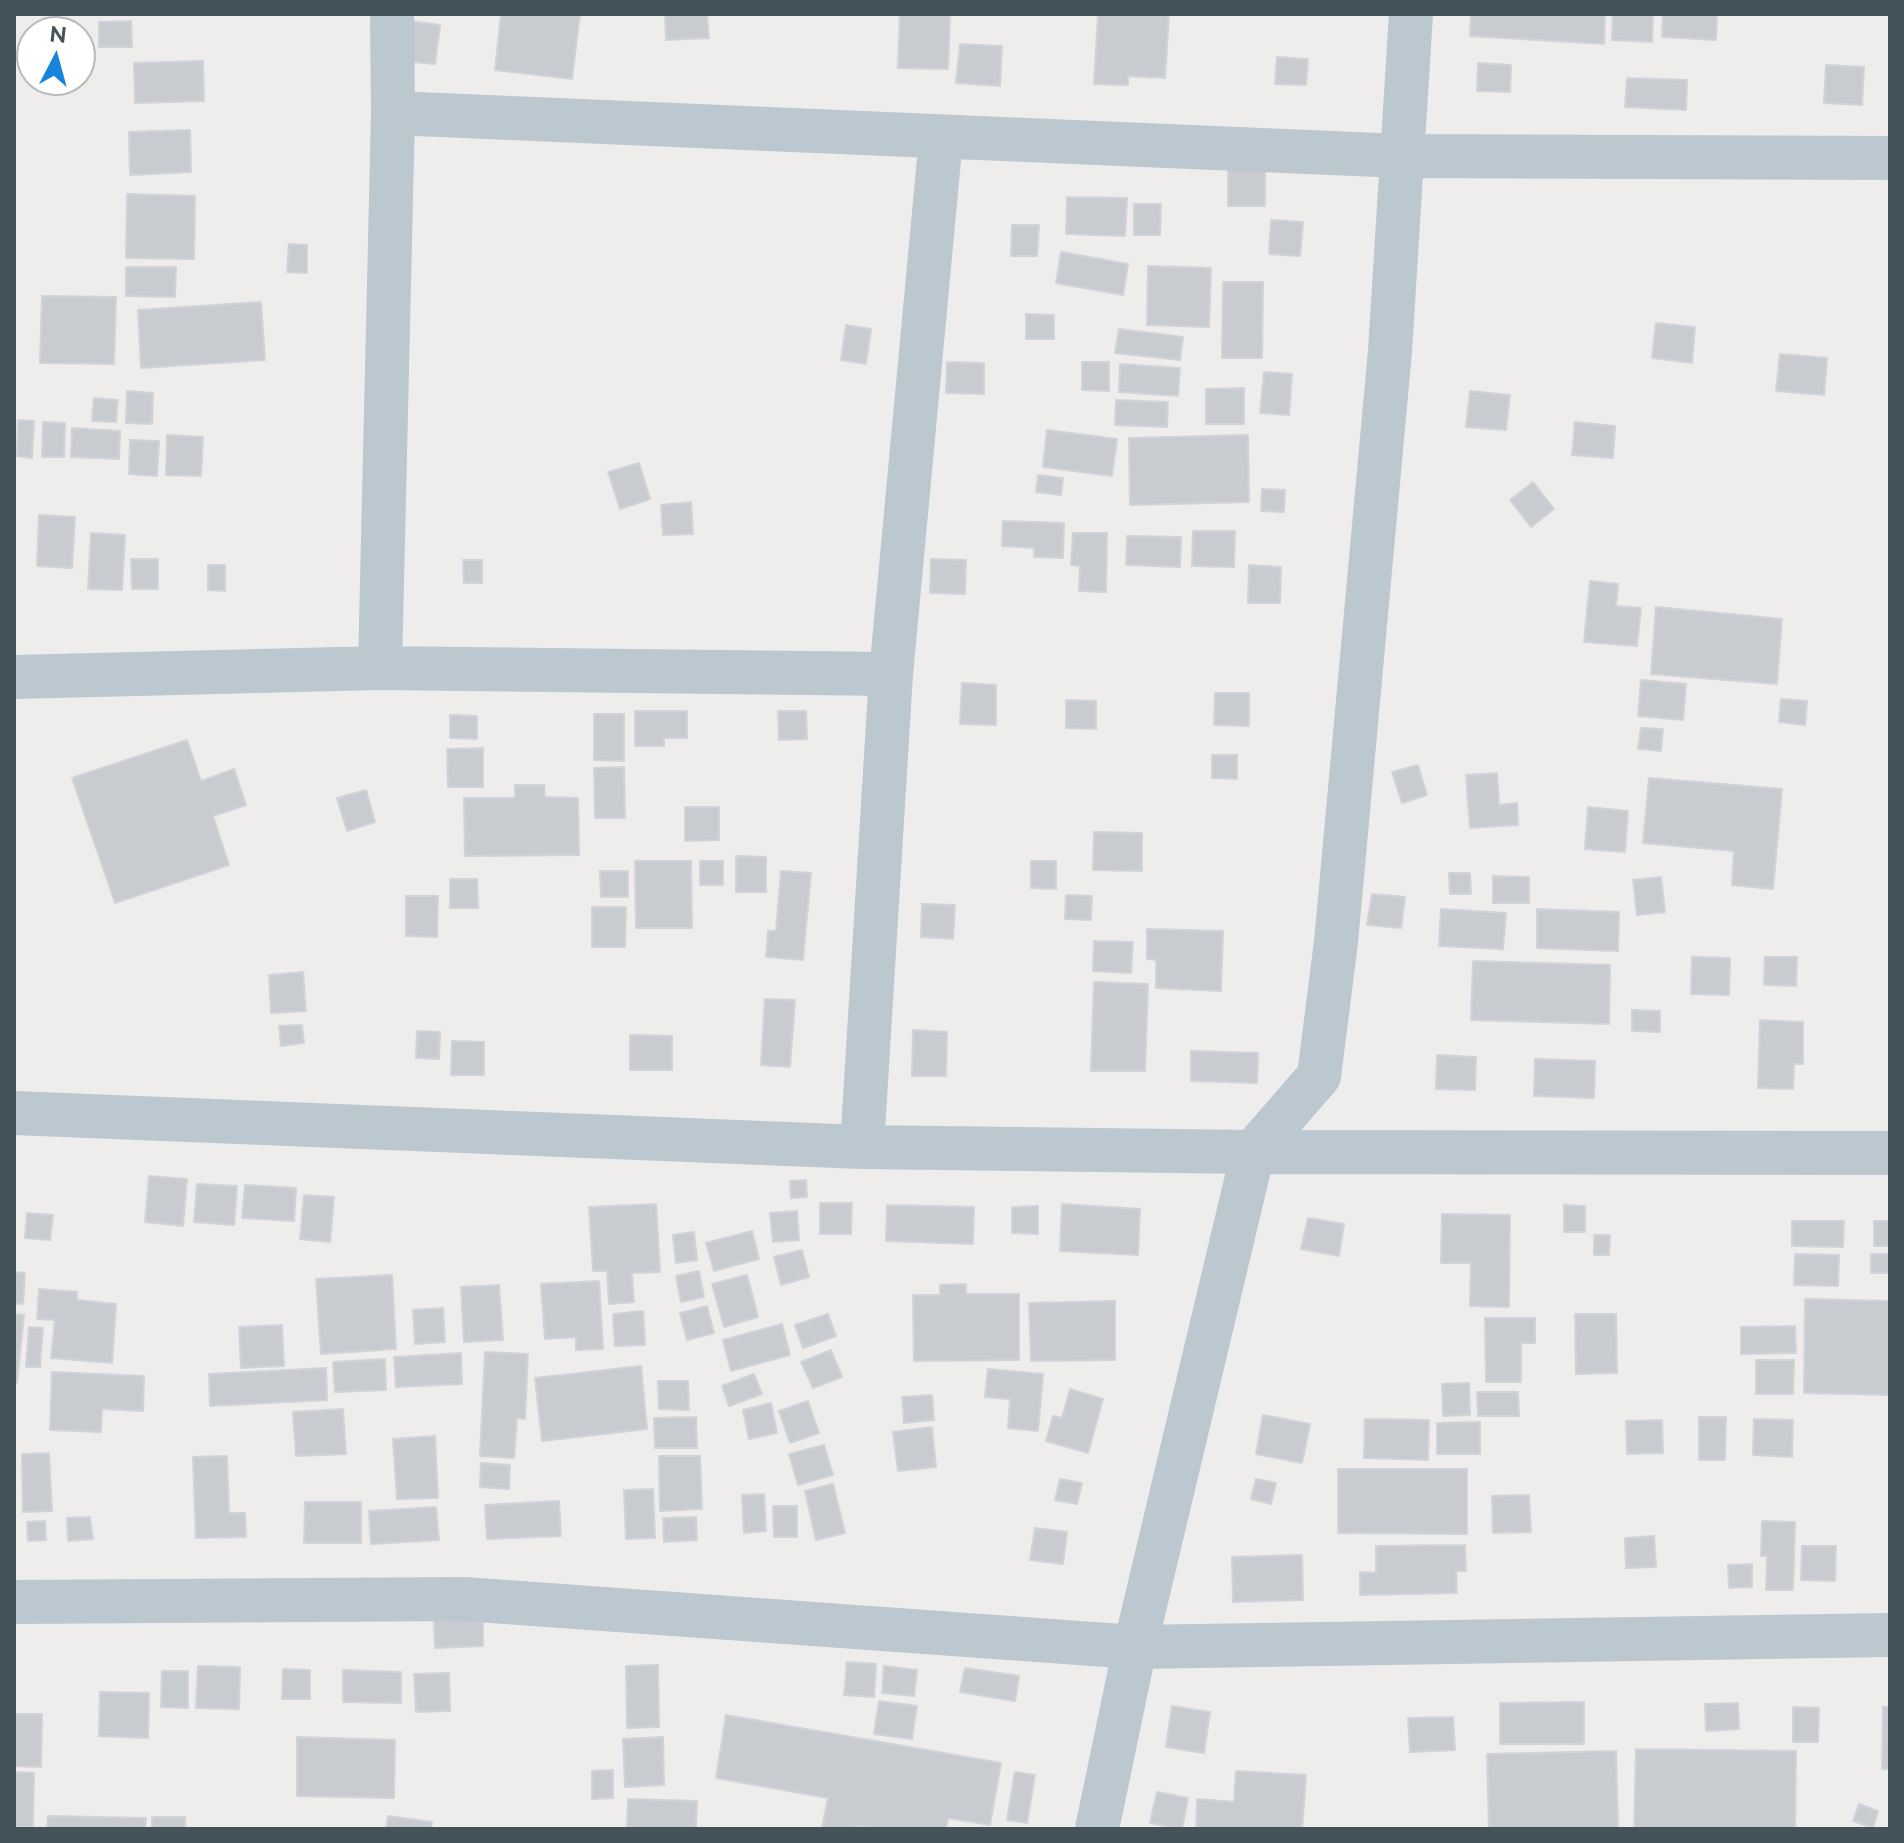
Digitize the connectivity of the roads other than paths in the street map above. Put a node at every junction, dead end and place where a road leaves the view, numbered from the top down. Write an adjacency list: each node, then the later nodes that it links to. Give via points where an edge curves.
1 (392, 14): 3 (street)
2 (1411, 14): 5 (street)
3 (393, 113): 4 (street); 7 (street)
4 (941, 138): 5 (street); 8 (street)
5 (1402, 156): 6 (street); 12 (street, via 1390,351 1341,897 1319,1076)
6 (1890, 158)
7 (380, 668): 8 (street); 9 (street)
8 (891, 674): 11 (street)
9 (14, 677)
10 (14, 1113): 11 (street)
11 (862, 1147): 12 (street)
12 (1253, 1152): 13 (street); 16 (street)
13 (1890, 1153)
14 (14, 1602): 16 (street, via 464,1599)
15 (1890, 1635): 16 (street)
16 (1135, 1647): 17 (street)
17 (1097, 1829)

